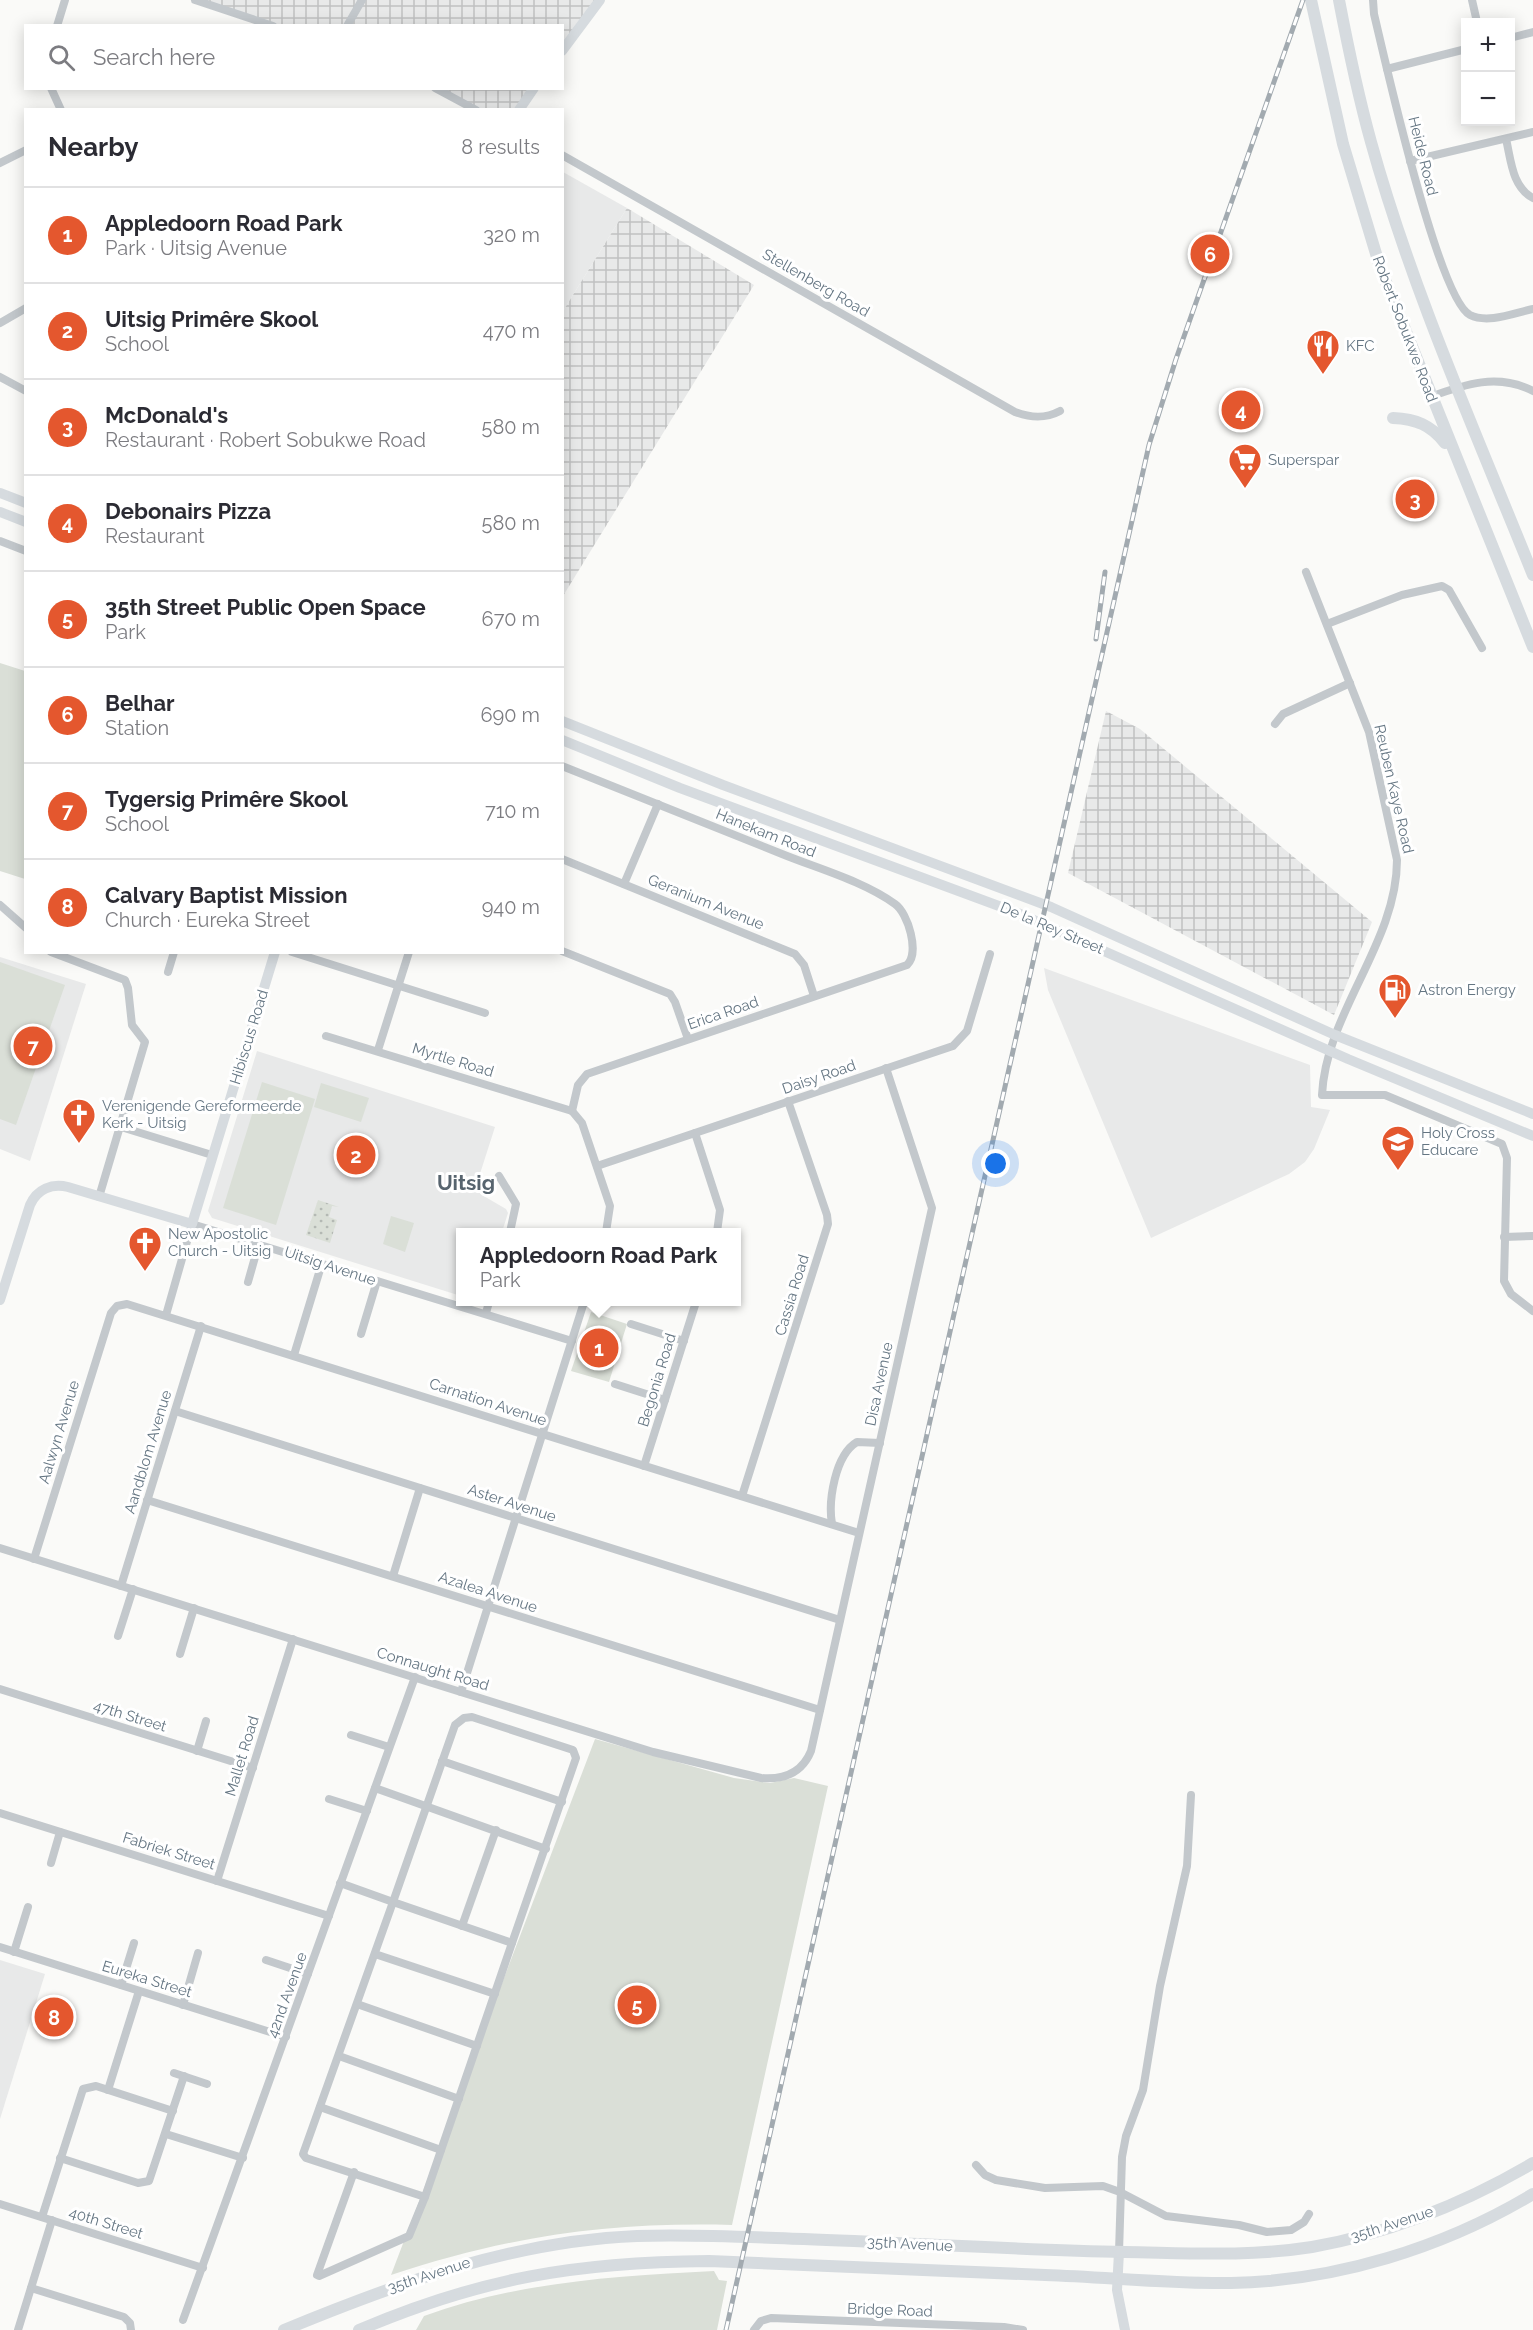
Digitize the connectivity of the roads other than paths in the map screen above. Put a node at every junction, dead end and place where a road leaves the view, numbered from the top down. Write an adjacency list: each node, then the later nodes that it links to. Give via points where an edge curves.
1 (65, 0): 10 (street)
2 (195, 0): 11 (street)
3 (362, 0): 12 (street)
4 (600, 0): 15 (main road)
5 (1339, 0): 35 (main road, Robert Sobukwe Road, via 1371,144)
6 (1373, 0): 17 (street, Heide Road)
7 (1472, 0): 9 (street)
8 (1312, 4): 38 (main road, Robert Sobukwe Road, via 1334,109 1362,211)
9 (1476, 18)
10 (58, 24)
11 (267, 24)
12 (348, 24)
13 (1533, 32): 14 (street)
14 (1515, 37)
15 (564, 48)
16 (1461, 50): 17 (street)
17 (1388, 69): 28 (street, Heide Road)
18 (52, 90): 21 (street)
19 (439, 90): 22 (street)
20 (533, 90): 23 (main road)
21 (60, 108)
22 (472, 108)
23 (520, 108)
24 (1533, 132): 25 (street)
25 (1506, 139): 28 (street); 30 (street, via 1519,186)
26 (24, 151): 29 (street)
27 (564, 157): 39 (street, Stellenberg Road, via 1015,412 1032,417)
28 (1410, 161): 32 (street, Heide Road, via 1424,214 1458,302 1466,312 1492,318)
29 (0, 163)
30 (1533, 198)
31 (24, 309): 33 (street)
32 (1533, 309)
33 (0, 323)
34 (0, 377): 36 (street)
35 (1457, 387): 37 (street, via 1505,381); 38 (street); 49 (main road, Robert Sobukwe Road)
36 (24, 390)
37 (1533, 391)
38 (1430, 397): 41 (main road, Robert Sobukwe Road)
39 (1060, 411)
40 (1393, 417): 41 (main road, via 1428,426)
41 (1456, 459): 51 (main road, Robert Sobukwe Road)
42 (0, 493): 43 (main road)
43 (24, 502)
44 (0, 512): 45 (main road)
45 (24, 521)
46 (0, 541): 47 (street)
47 (24, 550)
48 (1306, 572): 50 (street, Reuben Kaye Road)
49 (1533, 575)
50 (1327, 624): 52 (street, via 1402,595 1442,586); 53 (street, Reuben Kaye Road)
51 (1533, 647)
52 (1482, 648)
53 (1350, 683): 55 (street, via 1283,714); 75 (street, Reuben Kaye Road, via 1369,732 1391,824 1397,882)
54 (564, 722): 75 (main road, De la Rey Street, via 1022,896)
55 (1275, 724)
56 (564, 741): 79 (main road, De la Rey Street, via 1018,913)
57 (564, 767): 58 (street, Hanekam Road)
58 (658, 804): 60 (street); 70 (street, Hanekam Road, via 839,877 895,904 903,913 915,948)
59 (564, 860): 60 (street, Geranium Avenue)
60 (624, 884): 73 (street, Geranium Avenue, via 795,954 804,965)
61 (0, 905): 62 (street)
62 (24, 926)
63 (564, 952): 77 (street, via 670,994)
64 (57, 954): 84 (street, via 120,977 127,984 132,1025 146,1047)
65 (173, 954): 71 (street)
66 (274, 954): 87 (main road, Hibiscus Road)
67 (298, 954): 72 (street)
68 (408, 954): 72 (street)
69 (990, 954): 80 (street, Daisy Road, via 968,1031 960,1042)
70 (907, 965): 73 (street, Erica Road)
71 (168, 972)
72 (398, 986): 74 (street); 78 (street)
73 (814, 996): 77 (street, Erica Road)
74 (485, 1013)
75 (1335, 1035): 79 (street, Reuben Kaye Road); 83 (main road, De la Rey Street)
76 (326, 1036): 78 (street, Myrtle Road)
77 (688, 1039): 82 (street, Erica Road, via 587,1074 578,1085)
78 (378, 1050): 82 (street, Myrtle Road)
79 (1328, 1050): 86 (main road, De la Rey Street); 96 (street, Reuben Kaye Road, via 1322,1095 1385,1095 1502,1143 1507,1158)
80 (886, 1068): 81 (street, Daisy Road); 121 (street, Disa Avenue, via 932,1208)
81 (788, 1101): 85 (street, Daisy Road); 124 (street, Cassia Road, via 828,1224)
82 (572, 1111): 88 (street, via 582,1123)
83 (1533, 1113)
84 (121, 1127): 87 (street); 90 (street)
85 (695, 1133): 88 (street, Daisy Road); 94 (street, via 720,1210)
86 (1533, 1136)
87 (212, 1155): 91 (main road, Hibiscus Road)
88 (597, 1166): 93 (street, via 610,1206)
89 (499, 1176): 92 (street, via 516,1204)
90 (99, 1197): 91 (main road, Uitsig Avenue); 101 (main road, Uitsig Avenue, via 63,1186 48,1187 35,1196)
91 (192, 1224): 97 (street, Uitsig Avenue); 110 (street)
92 (511, 1228)
93 (607, 1228)
94 (718, 1228)
95 (1533, 1236): 96 (street)
96 (1504, 1237): 107 (street, via 1506,1288)
97 (259, 1243): 98 (street, Uitsig Avenue); 100 (street)
98 (322, 1263): 99 (street, Uitsig Avenue); 116 (street)
99 (377, 1281): 102 (street, Uitsig Avenue); 113 (street)
100 (248, 1282)
101 (0, 1300)
102 (456, 1304)
103 (462, 1306): 109 (street, Uitsig Avenue)
104 (488, 1306): 109 (street)
105 (583, 1306): 114 (street)
106 (695, 1306): 115 (street, Begonia Road)
107 (1533, 1311)
108 (111, 1313): 110 (street, Carnation Avenue, via 117,1306 127,1304); 130 (street, Aalwyn Avenue)
109 (486, 1313): 114 (street, Uitsig Avenue)
110 (166, 1315): 112 (street, Carnation Avenue)
111 (631, 1324): 115 (street)
112 (201, 1326): 116 (street, Carnation Avenue); 119 (street, Aandblom Avenue)
113 (361, 1334)
114 (572, 1341): 120 (street)
115 (684, 1341): 118 (street, Begonia Road)
116 (294, 1355): 120 (street, Carnation Avenue)
117 (615, 1384): 118 (street)
118 (665, 1400): 122 (street, Begonia Road)
119 (175, 1411): 123 (street, Aster Avenue); 125 (street, Aandblom Avenue)
120 (543, 1434): 122 (street, Carnation Avenue); 126 (street)
121 (880, 1443): 127 (street, via 857,1442 844,1455 829,1501); 128 (street, Disa Avenue)
122 (644, 1466): 124 (street, Carnation Avenue)
123 (420, 1488): 126 (street, Aster Avenue); 131 (street)
124 (742, 1496): 127 (street, Carnation Avenue)
125 (147, 1500): 131 (street, Azalea Avenue); 132 (street, Aandblom Avenue)
126 (516, 1519): 134 (street); 136 (street, Aster Avenue)
127 (831, 1524): 128 (street, Carnation Avenue)
128 (860, 1533): 136 (street, Disa Avenue)
129 (0, 1548): 130 (street, Connaught Road)
130 (34, 1559): 132 (street, Connaught Road)
131 (393, 1576): 134 (street, Azalea Avenue)
132 (121, 1586): 133 (street, Connaught Road)
133 (133, 1589): 135 (street, Connaught Road); 137 (street)
134 (489, 1607): 142 (street); 143 (street, Azalea Avenue)
135 (194, 1608): 138 (street, Connaught Road); 139 (street)
136 (840, 1620): 143 (street, Disa Avenue)
137 (118, 1636)
138 (293, 1639): 140 (street, Connaught Road); 149 (street, Mallet Road)
139 (180, 1654)
140 (415, 1677): 142 (street, Connaught Road); 146 (street, 42nd Avenue)
141 (0, 1689): 147 (street, 47th Street)
142 (461, 1692): 143 (street, Connaught Road, via 653,1752 773,1779 793,1773 806,1760)
143 (820, 1710)
144 (206, 1721): 147 (street)
145 (351, 1735): 146 (street)
146 (390, 1747): 150 (street, 42nd Avenue)
147 (197, 1751): 149 (street, 47th Street)
148 (442, 1761): 153 (street); 153 (street, via 455,1725 472,1717 573,1750 576,1758); 154 (street)
149 (253, 1768): 161 (street, Mallet Road)
150 (375, 1788): 154 (street); 155 (street, 42nd Avenue)
151 (1191, 1795): 197 (street, via 1187,1866 1160,1986 1143,2090 1124,2145)
152 (329, 1799): 155 (street)
153 (562, 1802): 159 (street)
154 (425, 1807): 157 (street); 163 (street)
155 (367, 1811): 162 (street, 42nd Avenue)
156 (0, 1813): 158 (street, Fabriek Street)
157 (496, 1830): 159 (street); 166 (street)
158 (60, 1832): 160 (street); 161 (street, Fabriek Street)
159 (546, 1849): 168 (street)
160 (51, 1863)
161 (217, 1881): 165 (street, Fabriek Street)
162 (340, 1883): 163 (street); 165 (street, 42nd Avenue)
163 (393, 1902): 166 (street); 172 (street)
164 (28, 1907): 170 (street)
165 (329, 1916): 174 (street, 42nd Avenue)
166 (462, 1926): 168 (street)
167 (134, 1943): 175 (street)
168 (512, 1943): 177 (street)
169 (0, 1947): 170 (street, Eureka Street)
170 (14, 1952): 175 (street, Eureka Street)
171 (198, 1953): 179 (street)
172 (375, 1954): 177 (street); 178 (street)
173 (266, 1960): 174 (street)
174 (308, 1974): 180 (street, 42nd Avenue)
175 (121, 1985): 176 (street, Eureka Street)
176 (139, 1991): 179 (street, Eureka Street); 186 (street)
177 (495, 1994): 181 (street)
178 (357, 2004): 181 (street); 182 (street)
179 (183, 2005): 180 (street, Eureka Street)
180 (286, 2037): 193 (street, 42nd Avenue)
181 (477, 2046): 187 (street)
182 (339, 2056): 187 (street); 188 (street)
183 (174, 2073): 184 (street)
184 (184, 2076): 185 (street); 189 (street)
185 (207, 2084)
186 (108, 2090): 189 (street); 192 (street, via 93,2085 81,2092)
187 (459, 2099): 191 (street)
188 (320, 2107): 191 (street); 196 (street, via 303,2154)
189 (173, 2111): 190 (street)
190 (166, 2134): 192 (street, via 153,2175 143,2183); 193 (street)
191 (441, 2150): 199 (street)
192 (60, 2158): 202 (street)
193 (243, 2158): 205 (street, 42nd Avenue)
194 (1533, 2163): 204 (main road, 35th Avenue, via 1466,2199 1364,2236 1312,2247 1238,2254)
195 (976, 2165): 197 (street, via 984,2175 996,2180 1045,2188 1095,2185)
196 (354, 2172): 199 (street); 199 (street, via 319,2276 409,2236)
197 (1120, 2192): 201 (street, via 1166,2216 1267,2232 1291,2230); 204 (street)
198 (1533, 2194): 206 (main road, 35th Avenue, via 1483,2221 1416,2248 1316,2275 1233,2283)
199 (425, 2197)
200 (0, 2204): 202 (street, 40th Street)
201 (1309, 2214)
202 (42, 2217): 203 (street, 40th Street)
203 (52, 2220): 205 (street, 40th Street); 207 (street)
204 (1119, 2252): 206 (main road); 212 (main road, 35th Avenue, via 785,2238 617,2237 500,2254 414,2279)
205 (204, 2268): 208 (street, 42nd Avenue)
206 (1118, 2277): 213 (main road, 35th Avenue, via 709,2262 625,2263 516,2278 432,2300); 215 (main road)
207 (31, 2288): 210 (street); 211 (street, via 124,2318)
208 (183, 2320)
209 (756, 2327): 214 (street, Bridge Road, via 771,2318)
210 (18, 2330)
211 (131, 2330)
212 (284, 2330)
213 (359, 2330)
214 (1023, 2330)
215 (1125, 2330)

